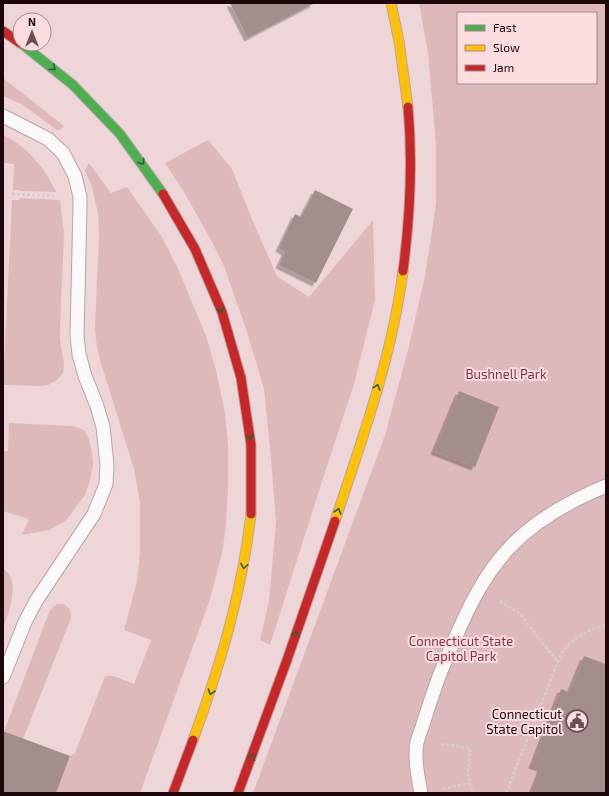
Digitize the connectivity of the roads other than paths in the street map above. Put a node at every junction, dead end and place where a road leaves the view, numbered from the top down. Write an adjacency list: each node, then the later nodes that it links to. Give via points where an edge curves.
1 (391, 3): 9 (highway, one-way to 1, via 291,649 341,500 377,387 395,318 406,243 410,152 406,88)
2 (3, 31): 3 (highway)
3 (12, 37)
4 (33, 52): 8 (highway, one-way to 8, via 75,87 105,118 137,156 176,214 207,274 228,330 244,395 251,452 252,487 242,580 224,651)
5 (3, 116): 7 (lane, via 48,139 63,153 75,176 80,197 77,336 79,354 103,427 108,465 106,484 94,514 36,601)
6 (606, 486): 10 (lane, via 581,497 544,519 512,545 479,588 433,690 417,742)
7 (3, 677)
8 (173, 793)
9 (238, 793)
10 (421, 793)

